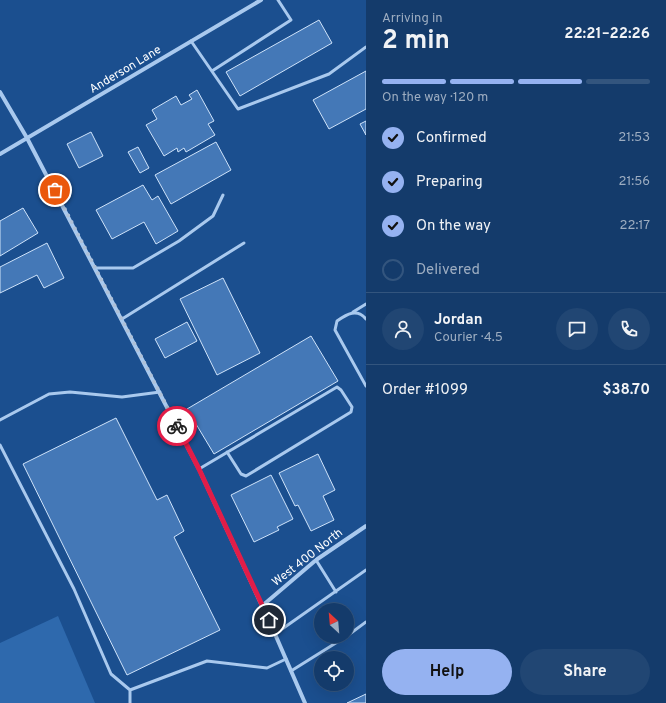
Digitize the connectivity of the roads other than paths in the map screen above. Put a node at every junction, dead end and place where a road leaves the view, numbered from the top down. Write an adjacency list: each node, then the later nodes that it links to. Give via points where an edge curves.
1 (261, 0): 3 (street, Anderson Lane)
2 (278, 0): 5 (lane, via 291,20)
3 (191, 41): 5 (lane); 7 (street, Anderson Lane)
4 (366, 47): 5 (lane, via 329,74 238,109)
5 (212, 71)
6 (0, 92): 7 (street)
7 (28, 138): 8 (street, Anderson Lane); 11 (street)
8 (0, 154)
9 (223, 195): 11 (lane, via 212,216 179,241 133,268)
10 (244, 243): 14 (lane)
11 (95, 268): 14 (street)
12 (366, 304): 13 (lane)
13 (351, 313): 15 (lane, via 357,312); 16 (lane, via 337,320 335,330)
14 (122, 319): 17 (street)
15 (366, 319)
16 (366, 386)
17 (160, 392): 18 (lane, via 122,396 70,392 49,394); 21 (street)
18 (0, 420)
19 (0, 445): 33 (lane, via 74,589 112,674)
20 (227, 452): 20 (lane, via 337,387 342,390 352,407 351,412 246,476 241,474); 21 (lane)
21 (199, 469): 26 (street)
22 (366, 526): 23 (street, West 400 North)
23 (316, 560): 25 (lane); 26 (street, West 400 North)
24 (366, 570): 25 (lane)
25 (336, 592): 29 (lane)
26 (262, 606): 29 (street)
27 (366, 622): 28 (lane)
28 (354, 631)
29 (275, 634): 31 (street)
30 (336, 643): 32 (lane)
31 (286, 659): 32 (street); 33 (lane, via 267,668 207,662)
32 (291, 671): 35 (street)
33 (130, 690): 34 (lane)
34 (130, 703)
35 (305, 703)

